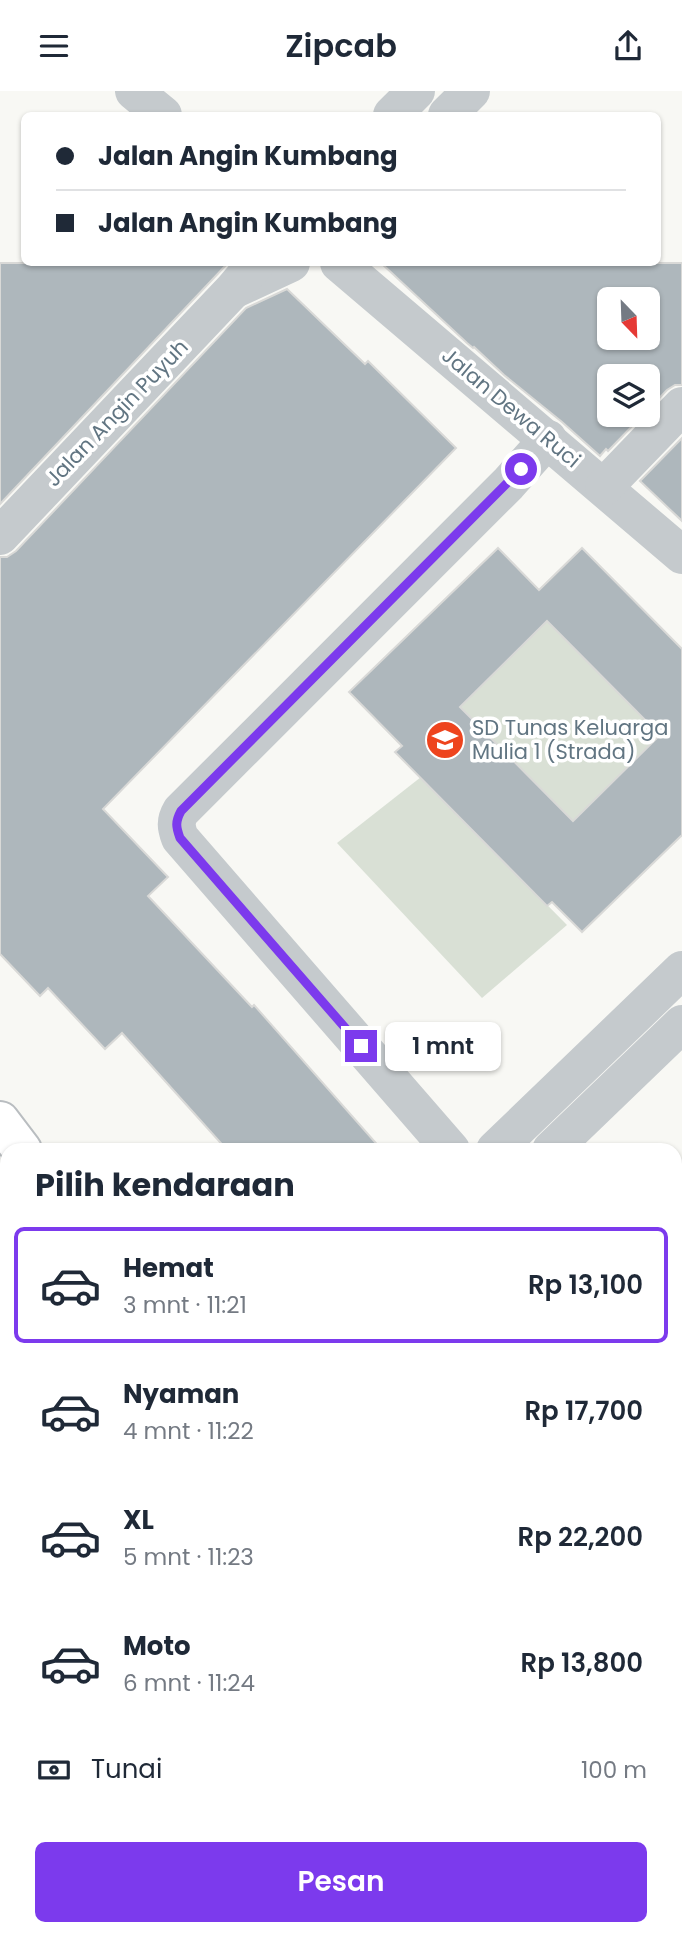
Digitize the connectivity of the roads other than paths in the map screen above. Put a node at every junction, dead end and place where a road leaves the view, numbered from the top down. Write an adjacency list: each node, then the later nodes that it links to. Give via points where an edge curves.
1 (134, 91): 4 (street)
2 (416, 91): 5 (street)
3 (471, 91): 6 (street)
4 (159, 112)
5 (395, 112)
6 (450, 112)
7 (280, 266): 9 (street, Jalan Angin Puyuh)
8 (343, 266): 11 (street, Jalan Dewa Ruci)
9 (245, 276): 13 (street, Jalan Angin Puyuh)
10 (682, 406): 12 (street)
11 (548, 439): 12 (street, Jalan Dewa Ruci); 19 (street, via 177,819 180,838)
12 (604, 487): 14 (street, Jalan Dewa Ruci)
13 (0, 536)
14 (682, 555)
15 (677, 984): 20 (street)
16 (682, 1024): 21 (street)
17 (0, 1121): 18 (highway)
18 (17, 1143)
19 (445, 1143)
20 (503, 1143)
21 (558, 1143)

